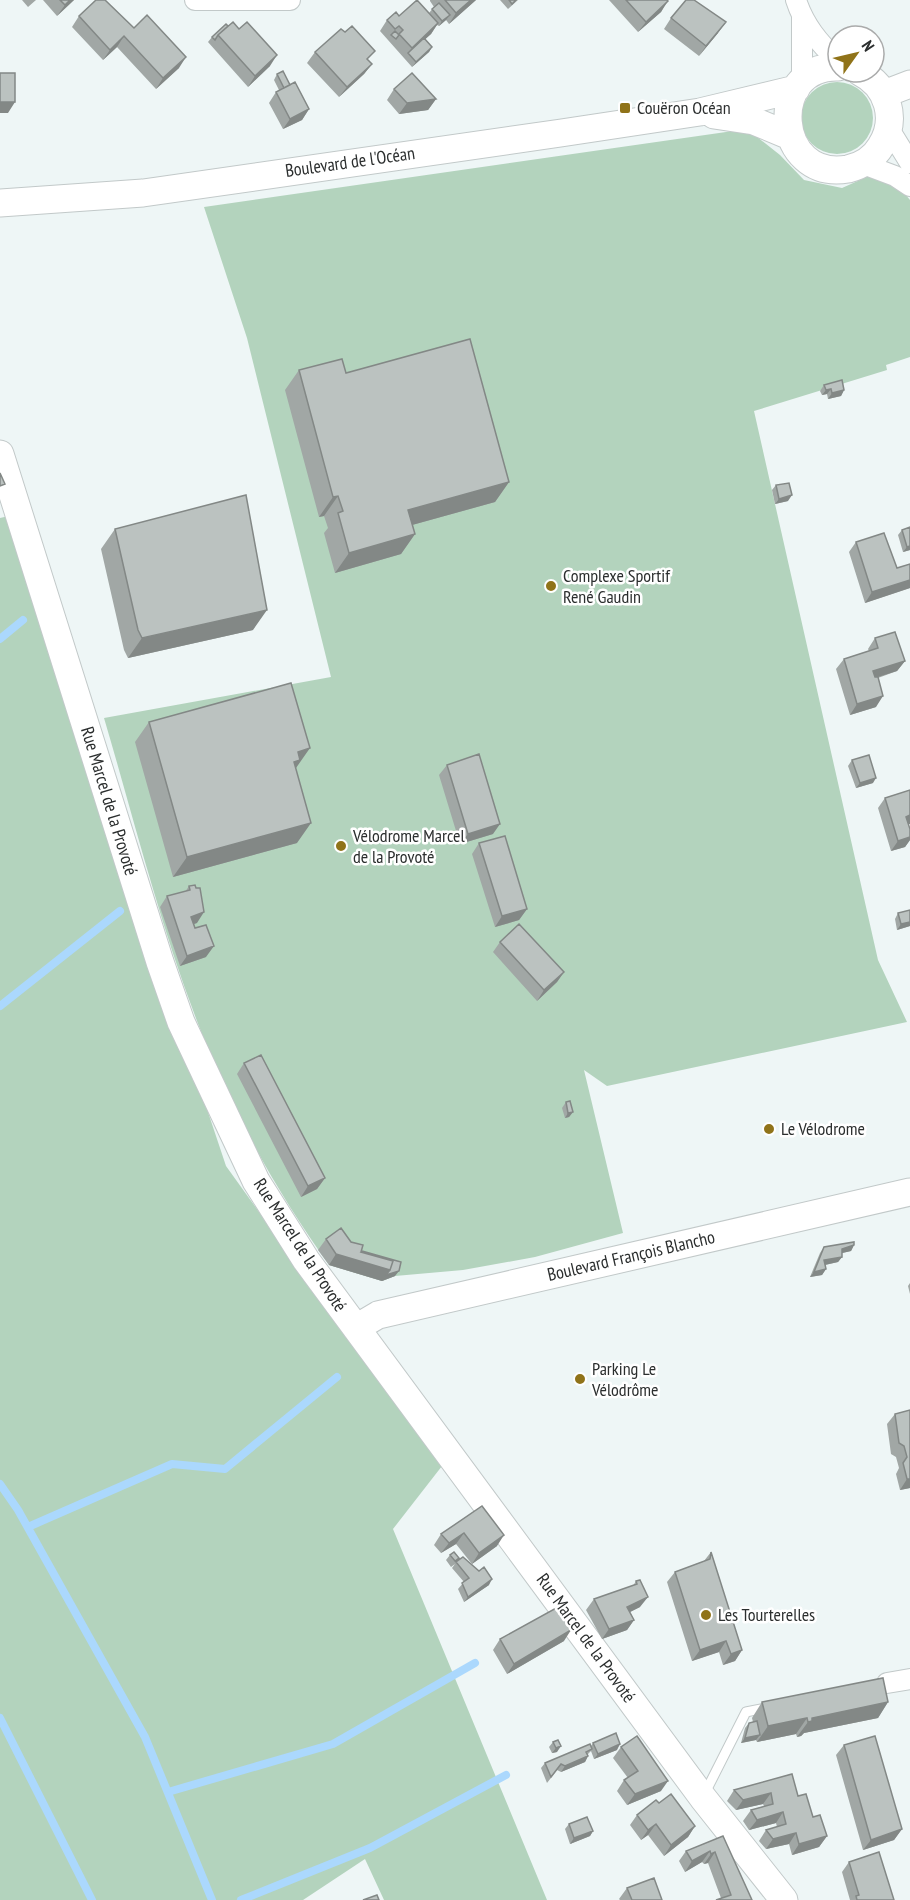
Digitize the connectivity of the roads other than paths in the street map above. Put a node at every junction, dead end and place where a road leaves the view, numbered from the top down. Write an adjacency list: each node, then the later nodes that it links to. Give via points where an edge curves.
1 (195, 0): 2 (street)
2 (290, 0)
3 (799, 8): 4 (street, via 815,38); 8 (street)
4 (826, 49)
5 (826, 68): 8 (main road, Boulevard de l'Océan)
6 (877, 84): 9 (main road)
7 (910, 84): 9 (main road)
8 (799, 85): 10 (main road, Boulevard de l'Océan); 12 (main road, via 787,117)
9 (884, 94): 11 (main road)
10 (700, 112): 12 (main road, Boulevard de l'Océan, via 754,121); 16 (main road, Boulevard de l'Océan, via 143,193)
11 (889, 129): 13 (street); 14 (main road, via 880,149)
12 (790, 136): 14 (main road, via 802,155 820,167 843,170)
13 (910, 163)
14 (863, 164): 15 (street)
15 (910, 186)
16 (0, 203)
17 (0, 454): 19 (main road, Rue Marcel de la Provoté, via 181,1022 256,1181 306,1260)
18 (910, 1192): 19 (main road, Boulevard François Blancho, via 387,1313)
19 (356, 1328): 23 (main road, Rue Marcel de la Provoté)
20 (910, 1679): 21 (street)
21 (882, 1684)
22 (780, 1705): 23 (lane, via 746,1712)
23 (703, 1798): 24 (main road, Rue Marcel de la Provoté)
24 (784, 1900)

